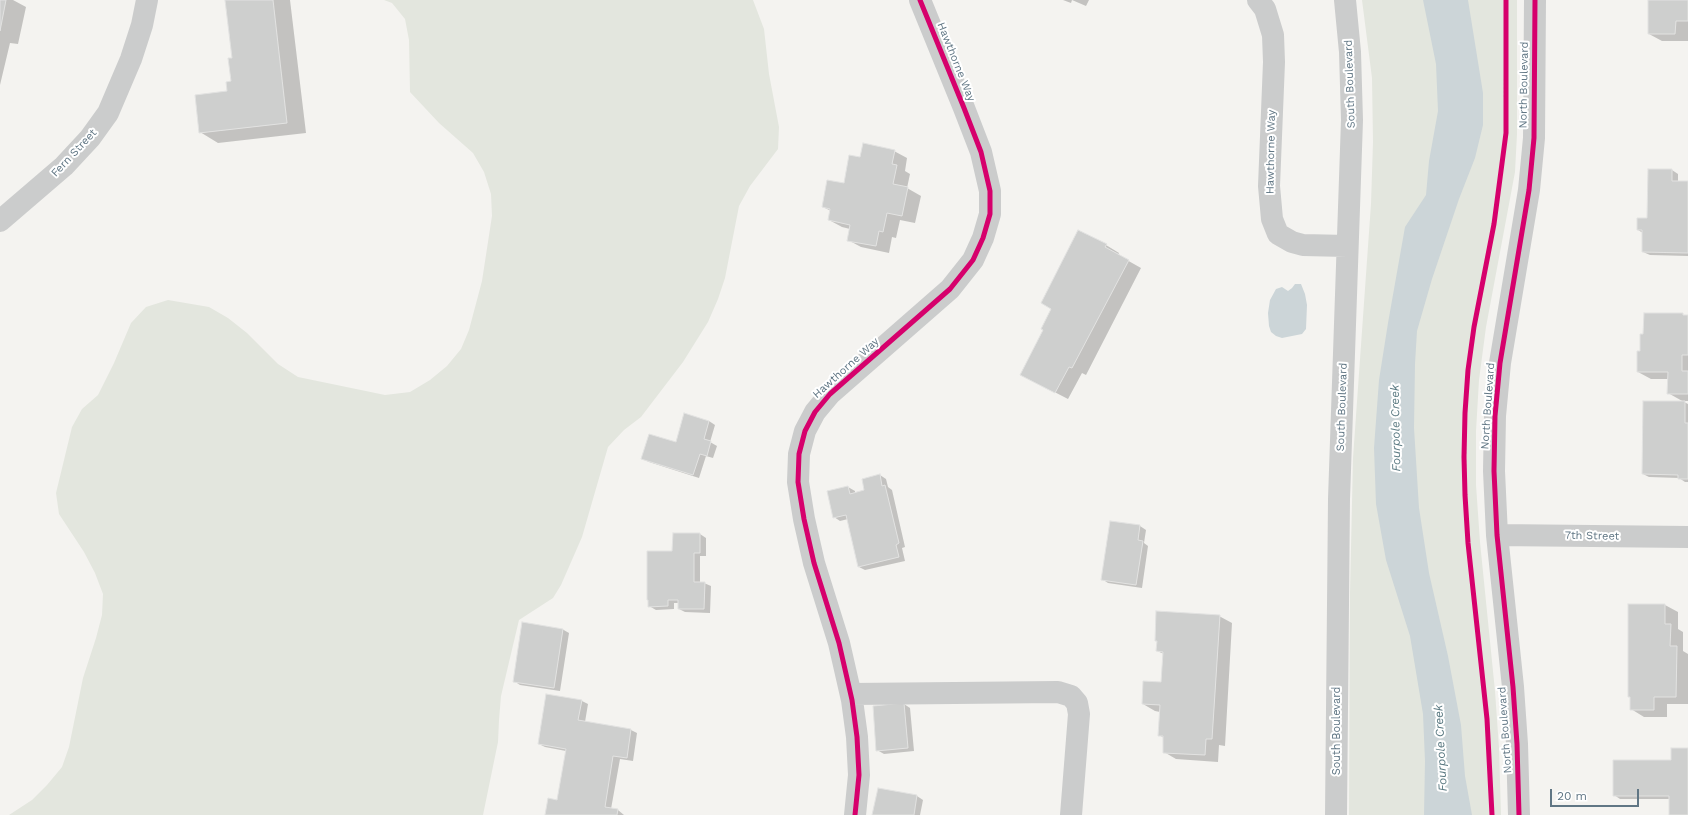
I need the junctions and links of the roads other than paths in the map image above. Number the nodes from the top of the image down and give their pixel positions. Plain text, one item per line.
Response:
1 (147, 0) edge
2 (920, 0) edge
3 (1258, 0) edge
4 (1345, 0) edge
5 (1534, 0) edge
6 (0, 221) edge
7 (1347, 246) junction
8 (1497, 535) junction
9 (1688, 537) edge
10 (851, 694) junction
11 (855, 815) edge
12 (1071, 815) edge
13 (1336, 815) edge
14 (1519, 815) edge

1 - 6 street, Fern Street
2 - 10 street, Hawthorne Way
3 - 7 street, Hawthorne Way
4 - 7 street, South Boulevard
5 - 8 street, North Boulevard
7 - 13 street, South Boulevard
8 - 9 street, 7th Street
8 - 14 street, North Boulevard
10 - 11 street, Hawthorne Way
10 - 12 street

